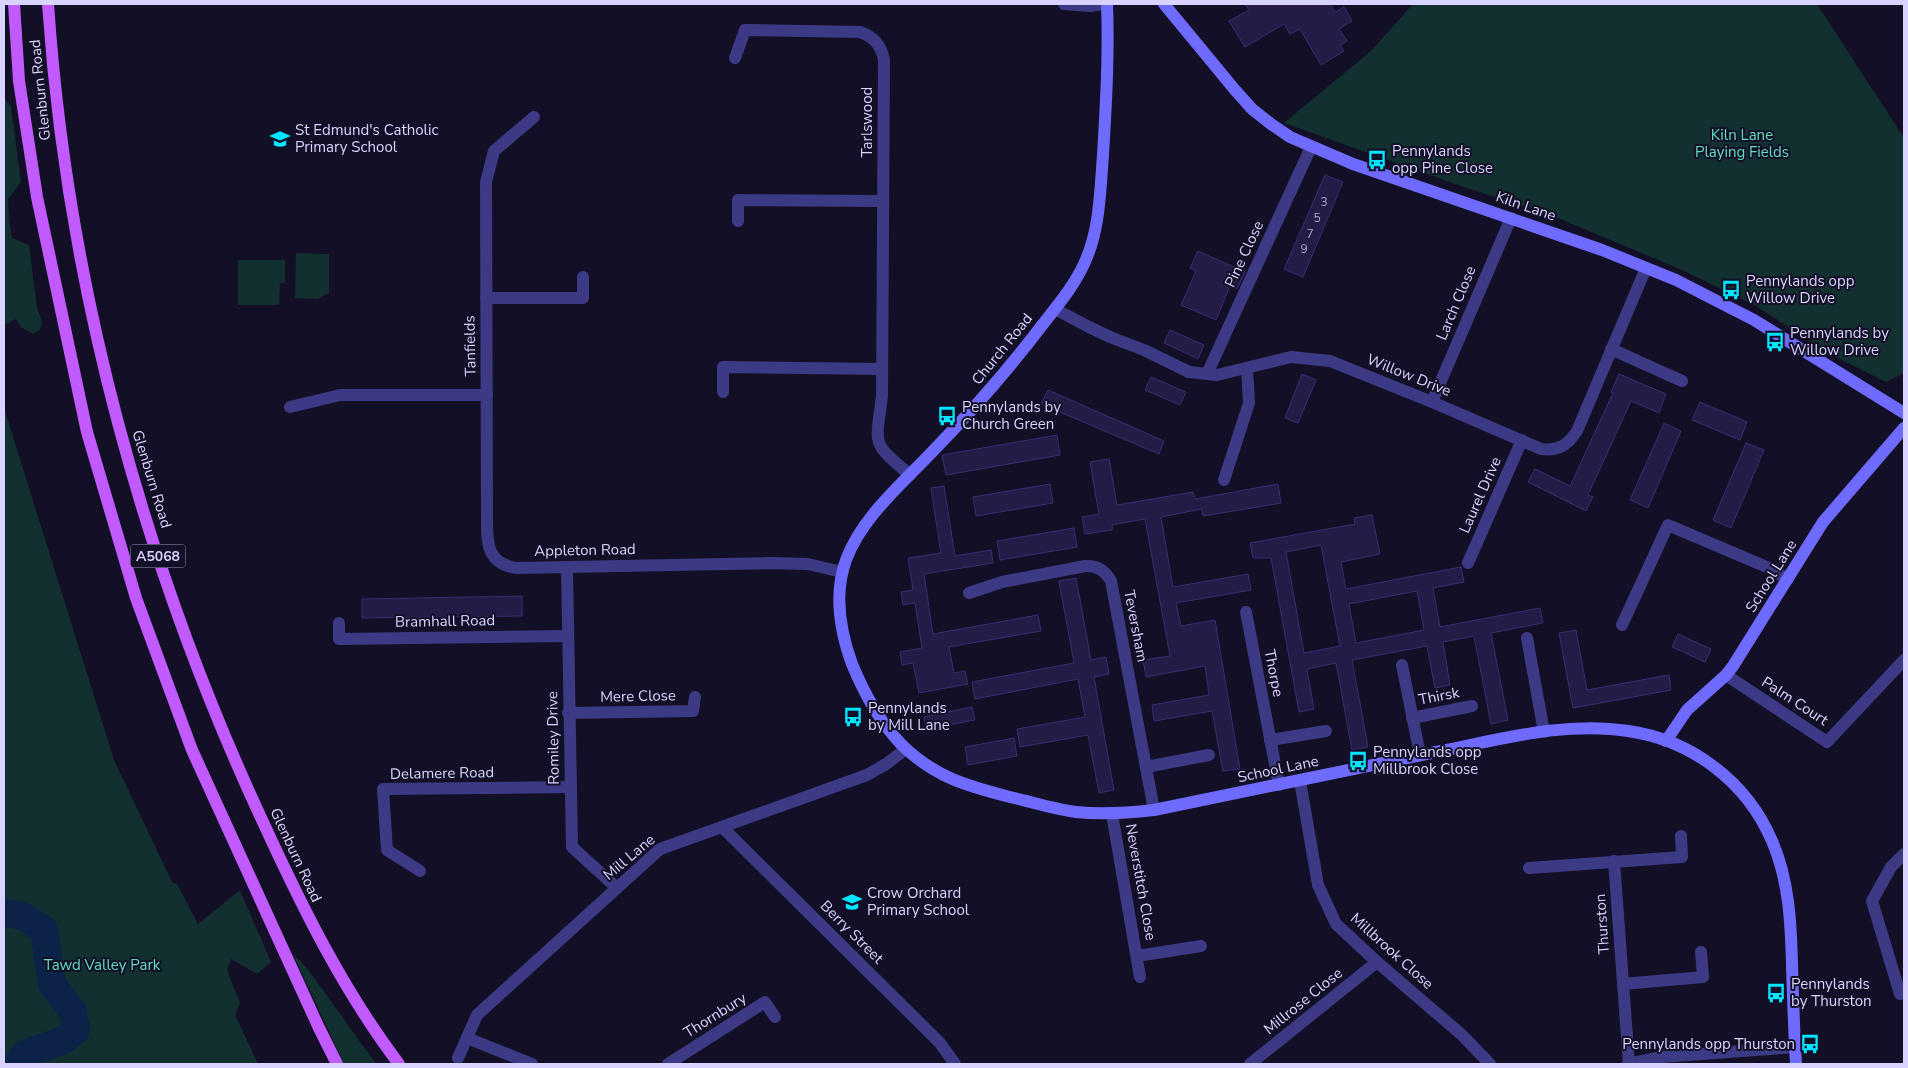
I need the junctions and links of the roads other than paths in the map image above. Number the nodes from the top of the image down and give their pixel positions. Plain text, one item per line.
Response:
1 (14, 4) edge
2 (48, 4) edge
3 (1064, 4) edge
4 (1106, 4) edge
5 (1164, 4) edge
6 (736, 58) dead end
7 (534, 117) dead end
8 (1312, 148) junction
9 (883, 201) junction
10 (1510, 218) junction
11 (738, 221) dead end
12 (1646, 268) junction
13 (583, 277) dead end
14 (486, 298) junction
15 (1055, 309) junction
16 (1611, 349) junction
17 (1247, 368) junction
18 (882, 369) junction
19 (1207, 374) junction
20 (1682, 381) dead end
21 (723, 392) dead end
22 (487, 396) junction
23 (1432, 402) junction
24 (290, 406) dead end
25 (1904, 413) edge
26 (1904, 428) edge
27 (1522, 440) junction
28 (910, 475) junction
29 (1224, 480) dead end
30 (1468, 563) dead end
31 (567, 567) junction
32 (842, 572) junction
33 (1788, 579) junction
34 (969, 593) dead end
35 (1246, 612) dead end
36 (339, 623) dead end
37 (1622, 625) dead end
38 (567, 636) junction
39 (1527, 638) dead end
40 (1904, 660) edge
41 (1402, 665) dead end
42 (1726, 675) junction
43 (695, 697) dead end
44 (1472, 706) dead end
45 (568, 713) junction
46 (1412, 718) junction
47 (1326, 731) dead end
48 (1544, 732) junction
49 (1270, 740) junction
50 (1666, 741) junction
51 (906, 749) junction
52 (1209, 754) dead end
53 (1420, 755) junction
54 (1146, 767) junction
55 (1300, 781) junction
56 (1279, 785) junction
57 (570, 787) junction
58 (1154, 810) junction
59 (1112, 814) junction
60 (722, 827) junction
61 (1681, 836) dead end
62 (1904, 854) edge
63 (1614, 861) junction
64 (1529, 868) dead end
65 (420, 870) dead end
66 (617, 888) junction
67 (1201, 946) dead end
68 (1701, 952) dead end
69 (1137, 956) junction
70 (1376, 962) junction
71 (1140, 977) dead end
72 (1623, 984) junction
73 (1904, 993) edge
74 (775, 1017) dead end
75 (467, 1038) junction
76 (1795, 1047) junction
77 (458, 1058) dead end
78 (337, 1064) edge
79 (399, 1064) edge
80 (532, 1064) edge
81 (668, 1064) edge
82 (955, 1064) edge
83 (1250, 1064) edge
84 (1490, 1064) edge
85 (1629, 1064) edge
86 (1796, 1064) edge

1 - 78 main road, Glenburn Road / A5068
2 - 79 main road, Glenburn Road / A5068
3 - 4 street
4 - 15 street, Church Road
5 - 8 street, Kiln Lane
6 - 9 street, Tarlswood
7 - 14 street, Tanfields
8 - 10 street, Kiln Lane
8 - 19 street, Pine Close
9 - 11 street
9 - 18 street, Tarlswood
10 - 12 street, Kiln Lane
10 - 23 street, Larch Close
12 - 16 street, Willow Drive
12 - 25 street, Kiln Lane
13 - 14 street
14 - 22 street, Tanfields
15 - 19 street, Willow Drive
15 - 28 street, Church Road
16 - 20 street
16 - 27 street, Willow Drive
17 - 19 street, Willow Drive
17 - 23 street, Willow Drive
17 - 29 street
18 - 21 street
18 - 28 street, Tarlswood
22 - 24 street, Tanfields
22 - 31 street, Appleton Road
23 - 27 street, Willow Drive
26 - 33 street, School Lane
27 - 30 street, Laurel Drive
28 - 32 street, Church Road
31 - 32 street, Appleton Road
31 - 38 street, Romiley Drive
32 - 51 street, Church Road
33 - 37 street
33 - 42 street, School Lane
34 - 54 street, Teversham
35 - 49 street, Thorpe
36 - 38 street, Bramhall Road
38 - 45 street, Romiley Drive
39 - 48 street
40 - 42 street, Palm Court
41 - 46 street, Thirsk
42 - 50 street, School Lane
43 - 45 street, Mere Close
44 - 46 street, Thirsk
45 - 57 street, Romiley Drive
46 - 53 street, Thirsk
47 - 49 street
48 - 50 street, School Lane
48 - 53 street, School Lane
49 - 56 street, Thorpe
50 - 76 street, School Lane
51 - 59 street, School Lane
51 - 60 street, Mill Lane
52 - 54 street
53 - 55 street, School Lane
54 - 58 street, Teversham
55 - 56 street, School Lane
55 - 70 street, Millbrook Close
56 - 58 street, School Lane
57 - 65 street, Delamere Road
57 - 66 street, Romiley Drive
58 - 59 street, School Lane
59 - 69 street, Neverstitch Close
60 - 66 street, Mill Lane
60 - 82 street, Berry Street
61 - 63 street
62 - 73 street
63 - 64 street
63 - 72 street, Thurston
66 - 75 street, Mill Lane
67 - 69 street, Neverstitch Close
68 - 72 street
69 - 71 street, Neverstitch Close
70 - 83 street, Millrose Close
70 - 84 street, Millbrook Close
72 - 85 street, Thurston
74 - 81 street, Thornbury
75 - 77 street, Mill Lane
75 - 80 street
76 - 85 street, Thurston
76 - 86 street, School Lane

